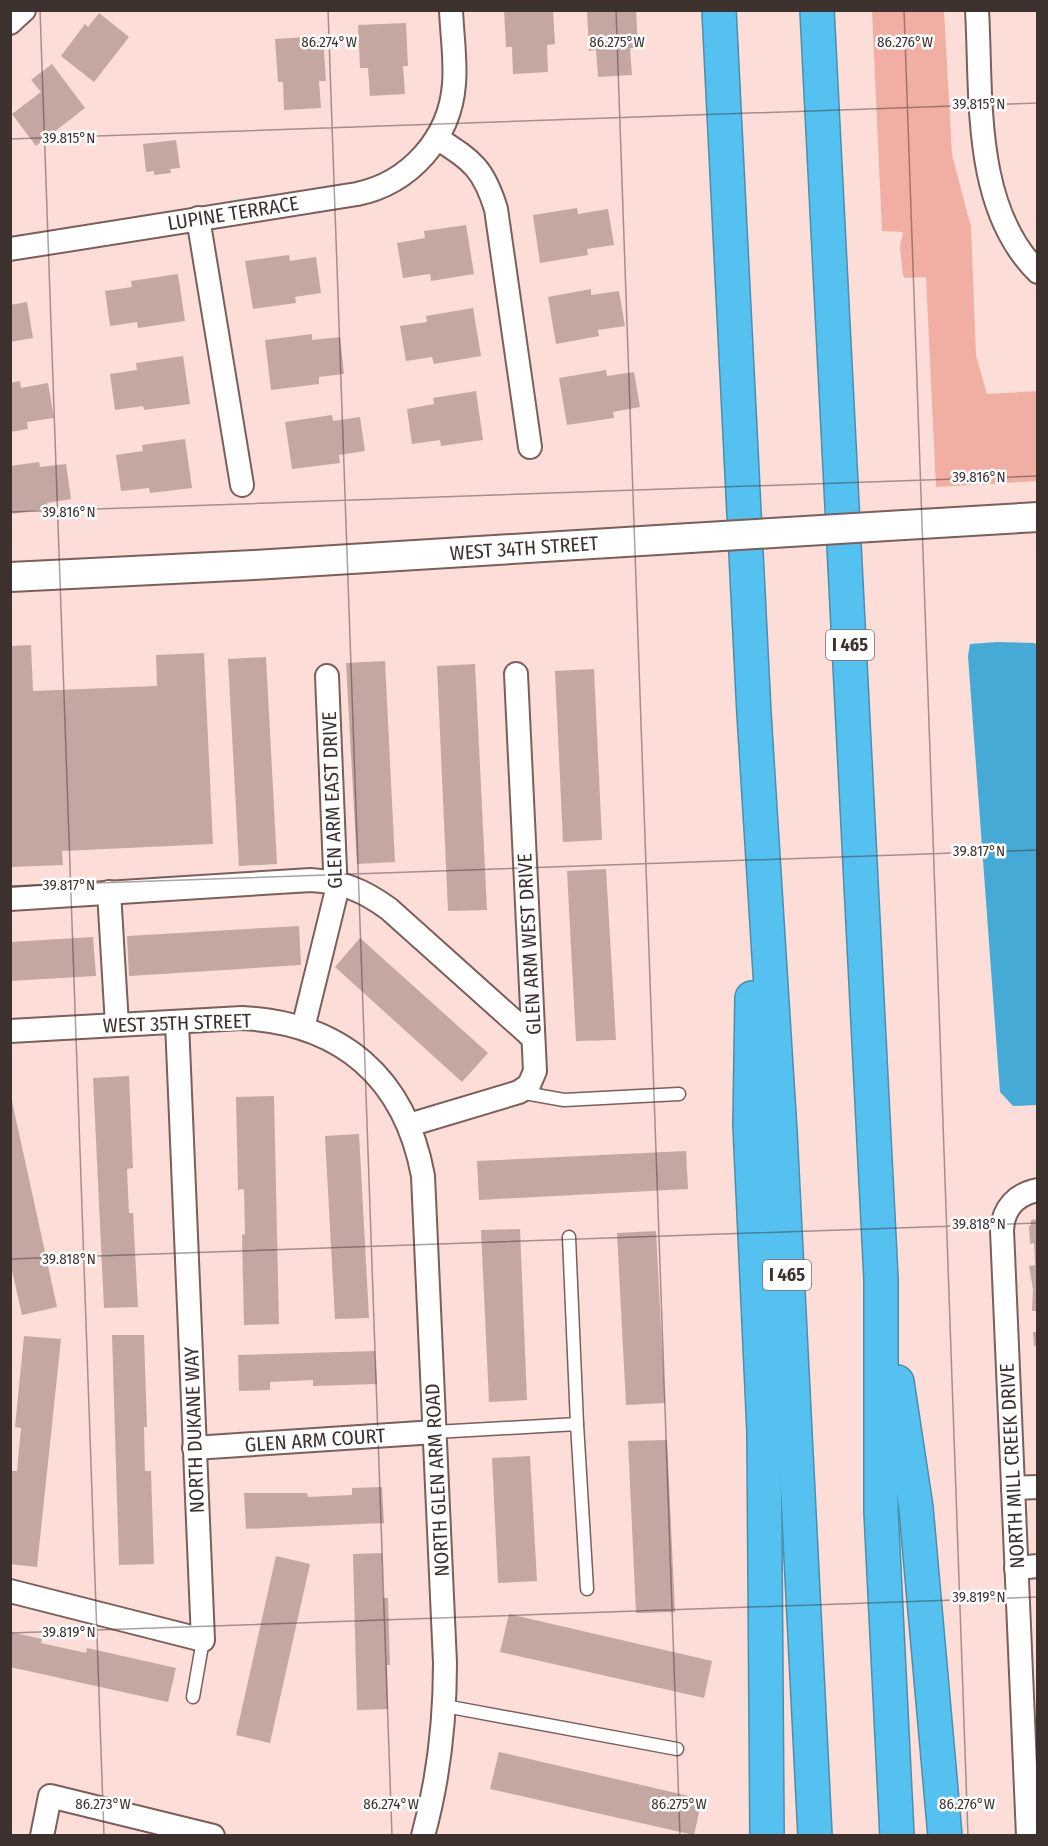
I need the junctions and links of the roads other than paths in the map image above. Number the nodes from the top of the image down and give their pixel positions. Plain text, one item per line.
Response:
1 (24, 10) edge
2 (451, 10) edge
3 (719, 10) edge
4 (817, 10) edge
5 (977, 10) edge
6 (10, 23) edge
7 (437, 138) junction
8 (198, 218) junction
9 (10, 249) edge
10 (1034, 259) edge
11 (530, 447) dead end
12 (242, 485) dead end
13 (1038, 517) edge
14 (10, 577) edge
15 (516, 674) dead end
16 (327, 676) dead end
17 (754, 714) junction
18 (336, 882) junction
19 (109, 892) junction
20 (10, 898) edge
21 (177, 1022) junction
22 (117, 1025) junction
23 (303, 1028) junction
24 (10, 1031) edge
25 (533, 1038) junction
26 (519, 1092) junction
27 (679, 1094) dead end
28 (409, 1125) junction
29 (1038, 1190) edge
30 (569, 1237) dead end
31 (881, 1280) junction
32 (577, 1424) junction
33 (435, 1432) junction
34 (194, 1448) junction
35 (1038, 1487) edge
36 (1013, 1488) junction
37 (1027, 1567) edge
38 (587, 1589) dead end
39 (10, 1591) edge
40 (202, 1640) junction
41 (193, 1698) dead end
42 (445, 1706) junction
43 (677, 1749) dead end
44 (42, 1836) edge
45 (213, 1836) edge
46 (423, 1836) edge
47 (767, 1836) edge
48 (815, 1836) edge
49 (897, 1836) edge
50 (945, 1836) edge
51 (1028, 1836) edge

1 - 6 street
2 - 7 street, LUPINE TERRACE
3 - 17 highway, I 465
4 - 31 highway, I 465
5 - 10 street
7 - 8 street, LUPINE TERRACE
7 - 11 street
8 - 9 street, LUPINE TERRACE
8 - 12 street
13 - 14 street, WEST 34TH STREET, bridge
15 - 25 street, GLEN ARM WEST DRIVE
16 - 18 street, GLEN ARM EAST DRIVE
17 - 47 highway
17 - 48 highway, I 465
18 - 19 street
18 - 23 street, GLEN ARM EAST DRIVE
18 - 25 street
19 - 20 street
19 - 22 street
21 - 22 street, WEST 35TH STREET
21 - 23 street, WEST 35TH STREET
21 - 34 street, NORTH DUKANE WAY
22 - 24 street, WEST 35TH STREET
23 - 28 street, WEST 35TH STREET
25 - 26 street, GLEN ARM WEST DRIVE
26 - 27 lane
26 - 28 street
28 - 33 street, NORTH GLEN ARM ROAD
29 - 36 street, NORTH MILL CREEK DRIVE
30 - 32 lane
31 - 49 highway, I 465
31 - 50 highway
32 - 33 lane
32 - 38 lane
33 - 34 street, GLEN ARM COURT
33 - 42 street, NORTH GLEN ARM ROAD
34 - 40 street, NORTH DUKANE WAY
35 - 36 street
36 - 37 street, NORTH MILL CREEK DRIVE
37 - 51 street, NORTH MILL CREEK DRIVE
39 - 40 street
40 - 41 lane
42 - 43 lane
42 - 46 street, NORTH GLEN ARM ROAD
44 - 45 street

